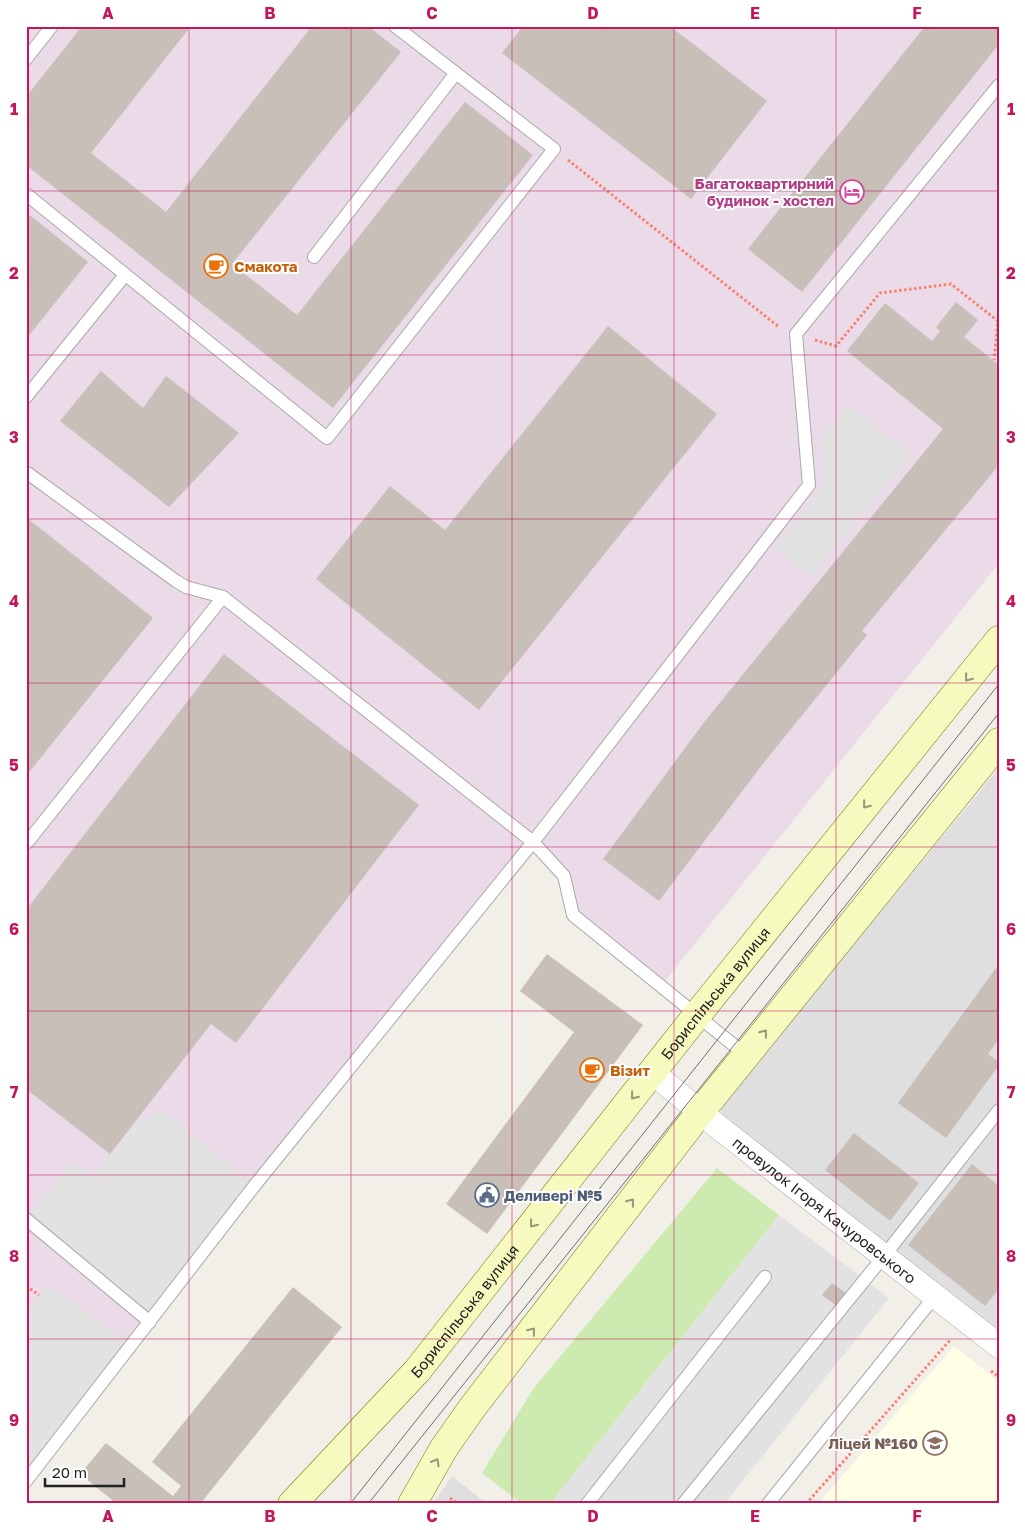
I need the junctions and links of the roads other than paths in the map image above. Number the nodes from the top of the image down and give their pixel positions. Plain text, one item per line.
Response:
1 (52, 26) edge
2 (395, 26) edge
3 (26, 59) edge
4 (456, 73) junction
5 (999, 86) edge
6 (26, 194) edge
7 (314, 257) dead end
8 (125, 275) junction
9 (26, 397) edge
10 (26, 472) edge
11 (223, 597) junction
12 (999, 640) edge
13 (999, 742) edge
14 (533, 842) junction
15 (26, 844) edge
16 (697, 1015) junction
17 (746, 1055) junction
18 (652, 1072) junction
19 (999, 1110) edge
20 (701, 1111) junction
21 (26, 1219) edge
22 (884, 1256) junction
23 (765, 1277) dead end
24 (935, 1296) junction
25 (150, 1322) junction
26 (999, 1346) edge
27 (26, 1481) edge
28 (292, 1504) edge
29 (412, 1504) edge
30 (587, 1504) edge
31 (683, 1504) edge
32 (768, 1504) edge

1 - 3 lane
2 - 4 lane
4 - 7 lane
4 - 8 lane
5 - 14 lane
6 - 8 lane
8 - 9 lane
10 - 11 lane
11 - 14 lane
11 - 15 lane
12 -> 16 main road, Бориспільська вулиця
17 -> 13 main road
14 - 16 lane
14 - 25 lane
16 - 17 lane
16 - 18 main road, Бориспільська вулиця
17 - 20 main road
18 - 20 street, провулок Ігоря Качуровського
18 -> 28 main road, Бориспільська вулиця
19 - 22 lane
20 - 22 street, провулок Ігоря Качуровського
29 -> 20 main road
21 - 25 lane
22 - 24 street, провулок Ігоря Качуровського
22 - 31 lane
23 - 30 lane
24 - 26 street, провулок Ігоря Качуровського
24 - 32 lane
25 - 27 lane

